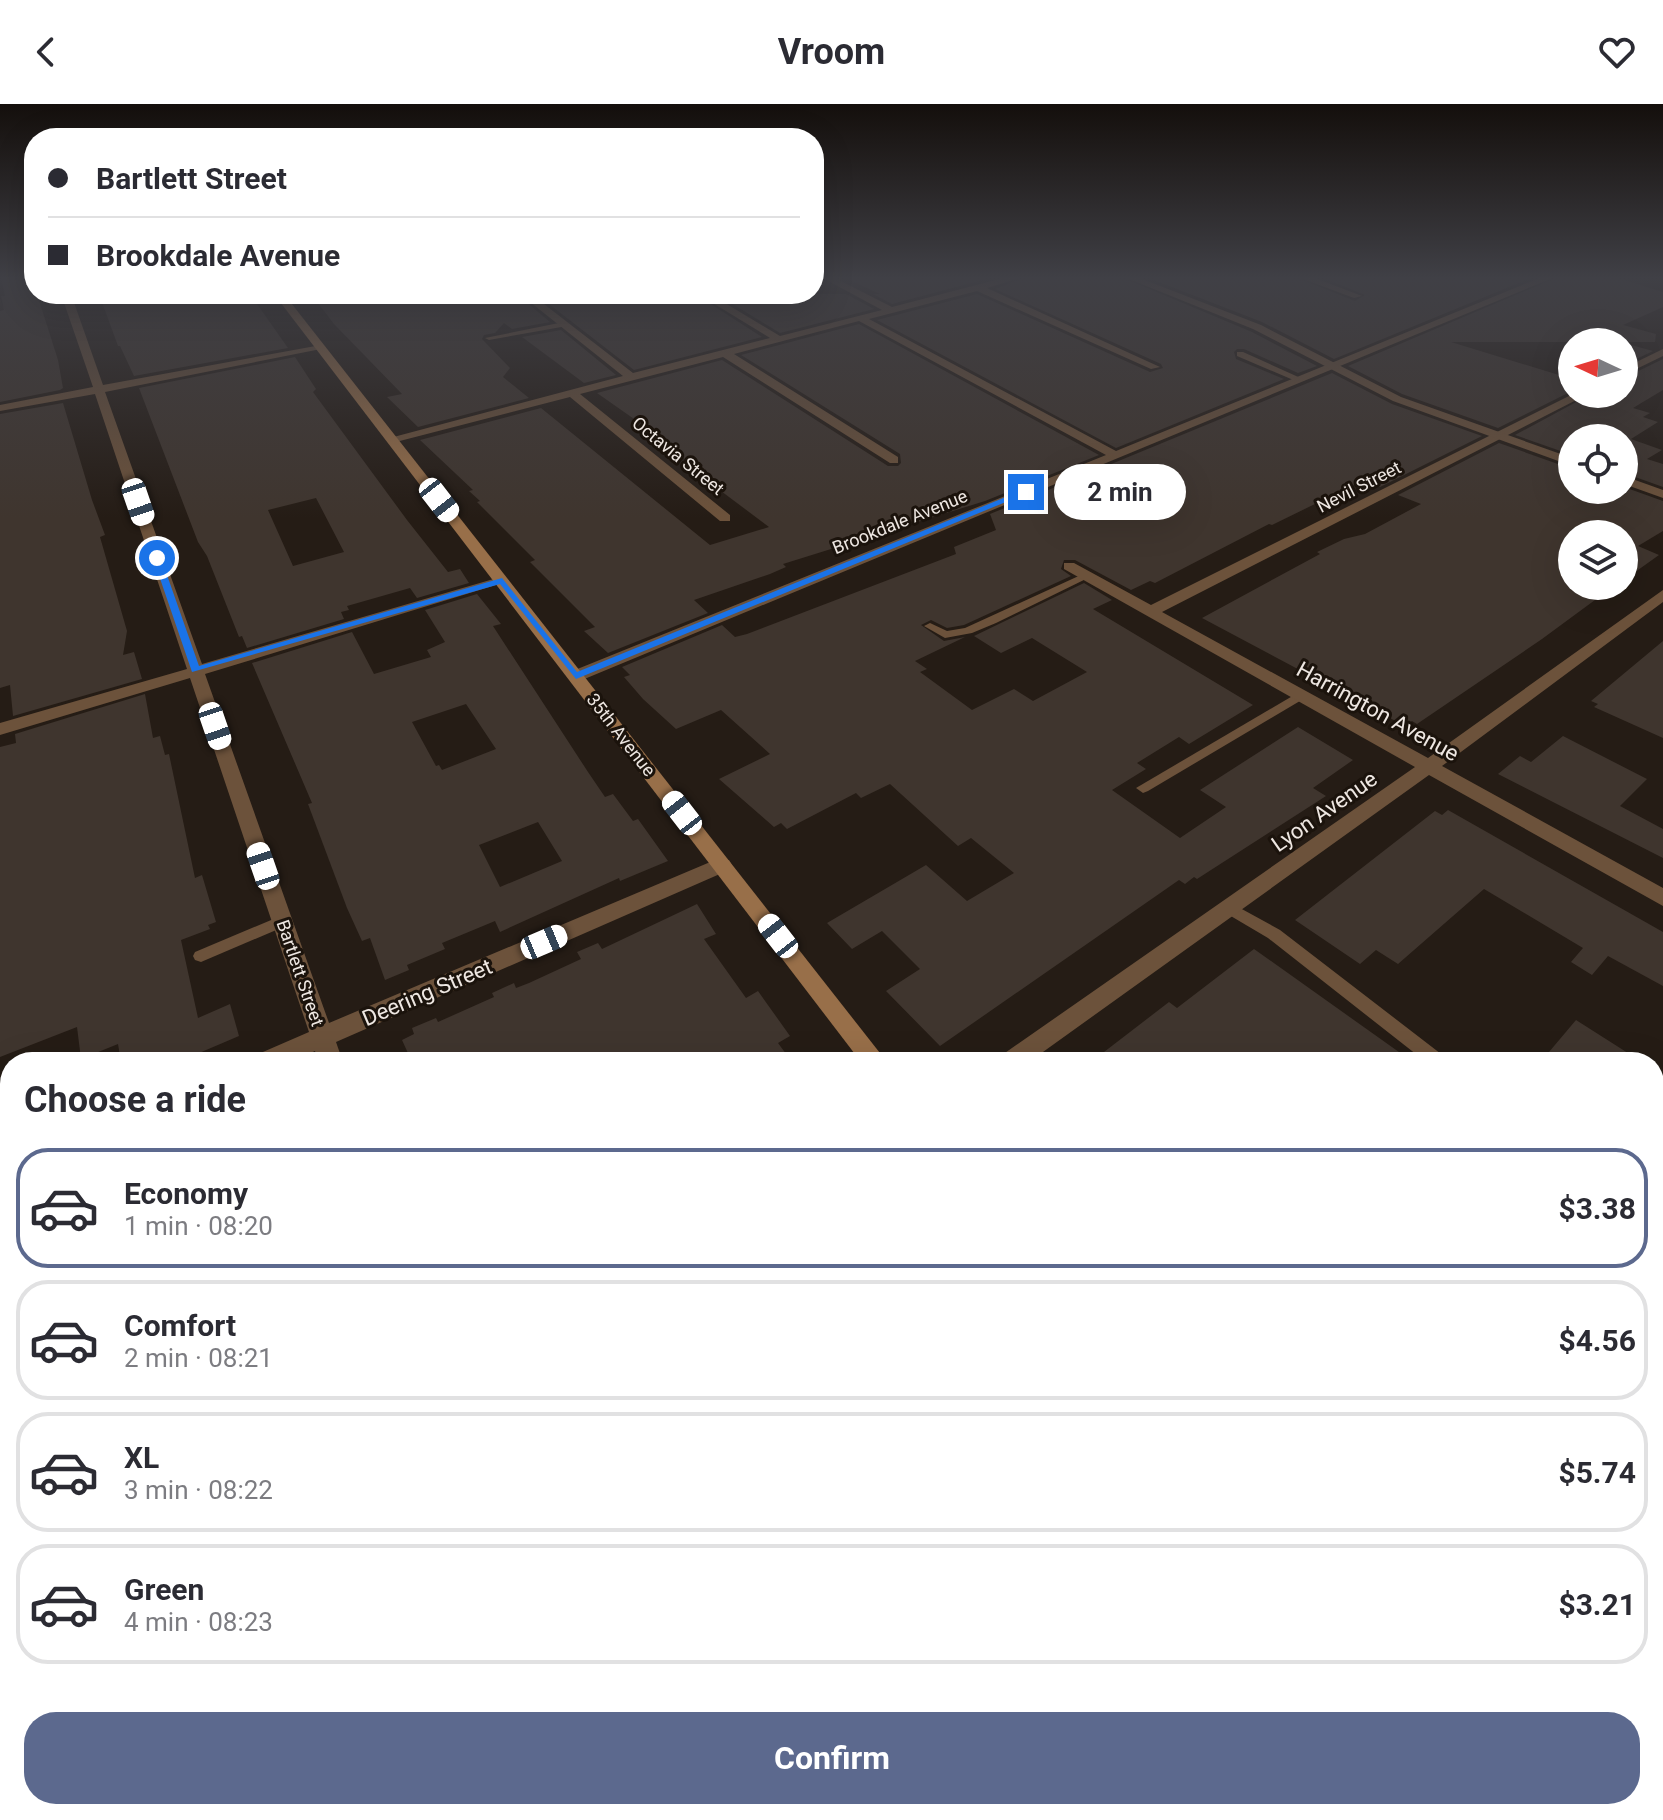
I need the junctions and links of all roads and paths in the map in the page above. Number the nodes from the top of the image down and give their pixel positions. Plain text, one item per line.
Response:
1 (88, 357) edge
2 (272, 357) edge
3 (328, 357) edge
4 (606, 357) edge
5 (709, 357) edge
6 (731, 357) edge
7 (933, 357) edge
8 (1134, 357) edge
9 (1247, 357) edge
10 (1316, 357) edge
11 (1355, 357) edge
12 (1333, 366) junction
13 (1155, 367) dead end
14 (631, 377) junction
15 (1301, 380) junction
16 (99, 389) junction
17 (571, 392) junction
18 (1558, 406) edge
19 (0, 408) edge
20 (1498, 436) junction
21 (392, 439) junction
22 (1115, 455) junction
23 (1558, 457) edge
24 (894, 460) dead end
25 (1638, 485) edge
26 (1663, 494) edge
27 (725, 518) dead end
28 (1069, 566) dead end
29 (1087, 576) junction
30 (502, 581) junction
31 (1663, 595) edge
32 (1643, 610) junction
33 (1152, 611) junction
34 (1663, 618) edge
35 (930, 626) dead end
36 (196, 670) junction
37 (576, 676) junction
38 (1301, 695) junction
39 (0, 729) edge
40 (1428, 767) junction
41 (1143, 788) dead end
42 (722, 865) junction
43 (1663, 898) edge
44 (1229, 908) junction
45 (283, 921) junction
46 (201, 956) dead end
47 (322, 1037) junction
48 (287, 1052) edge
49 (327, 1052) edge
50 (867, 1052) edge
51 (1024, 1052) edge
52 (1426, 1052) edge

1 - 16 street, Bartlett Street
2 - 16 street
3 - 21 main road, 35th Avenue
4 - 14 street
5 - 14 street
6 - 24 street
7 - 22 street
8 - 13 street
9 - 15 lane
10 - 12 street
11 - 12 street, Brookdale Avenue
12 - 15 street, Brookdale Avenue
12 - 20 street
14 - 17 street
15 - 22 street, Brookdale Avenue
16 - 19 street
16 - 36 street, Bartlett Street
17 - 21 street
17 - 27 street, Octavia Street
18 - 20 street, Nevil Street
20 - 23 street
20 - 33 street, Nevil Street
21 - 30 main road, 35th Avenue
22 - 37 street, Brookdale Avenue
25 - 26 street
28 - 29 street, Harrington Avenue
29 - 33 street, Harrington Avenue
29 - 35 lane
30 - 36 street
30 - 37 main road, 35th Avenue
31 - 32 street, Lyon Avenue
32 - 34 street
32 - 40 street, Lyon Avenue
33 - 38 street, Harrington Avenue
36 - 39 street
36 - 45 street, Bartlett Street
37 - 42 main road, 35th Avenue
38 - 40 street, Harrington Avenue
38 - 41 lane
40 - 43 street, Harrington Avenue
40 - 44 street, Lyon Avenue
42 - 47 street, Deering Street
42 - 50 main road, 35th Avenue
44 - 51 street, Lyon Avenue
44 - 52 lane
45 - 46 lane
45 - 47 street, Bartlett Street
47 - 48 street, Deering Street
47 - 49 street, Bartlett Street

